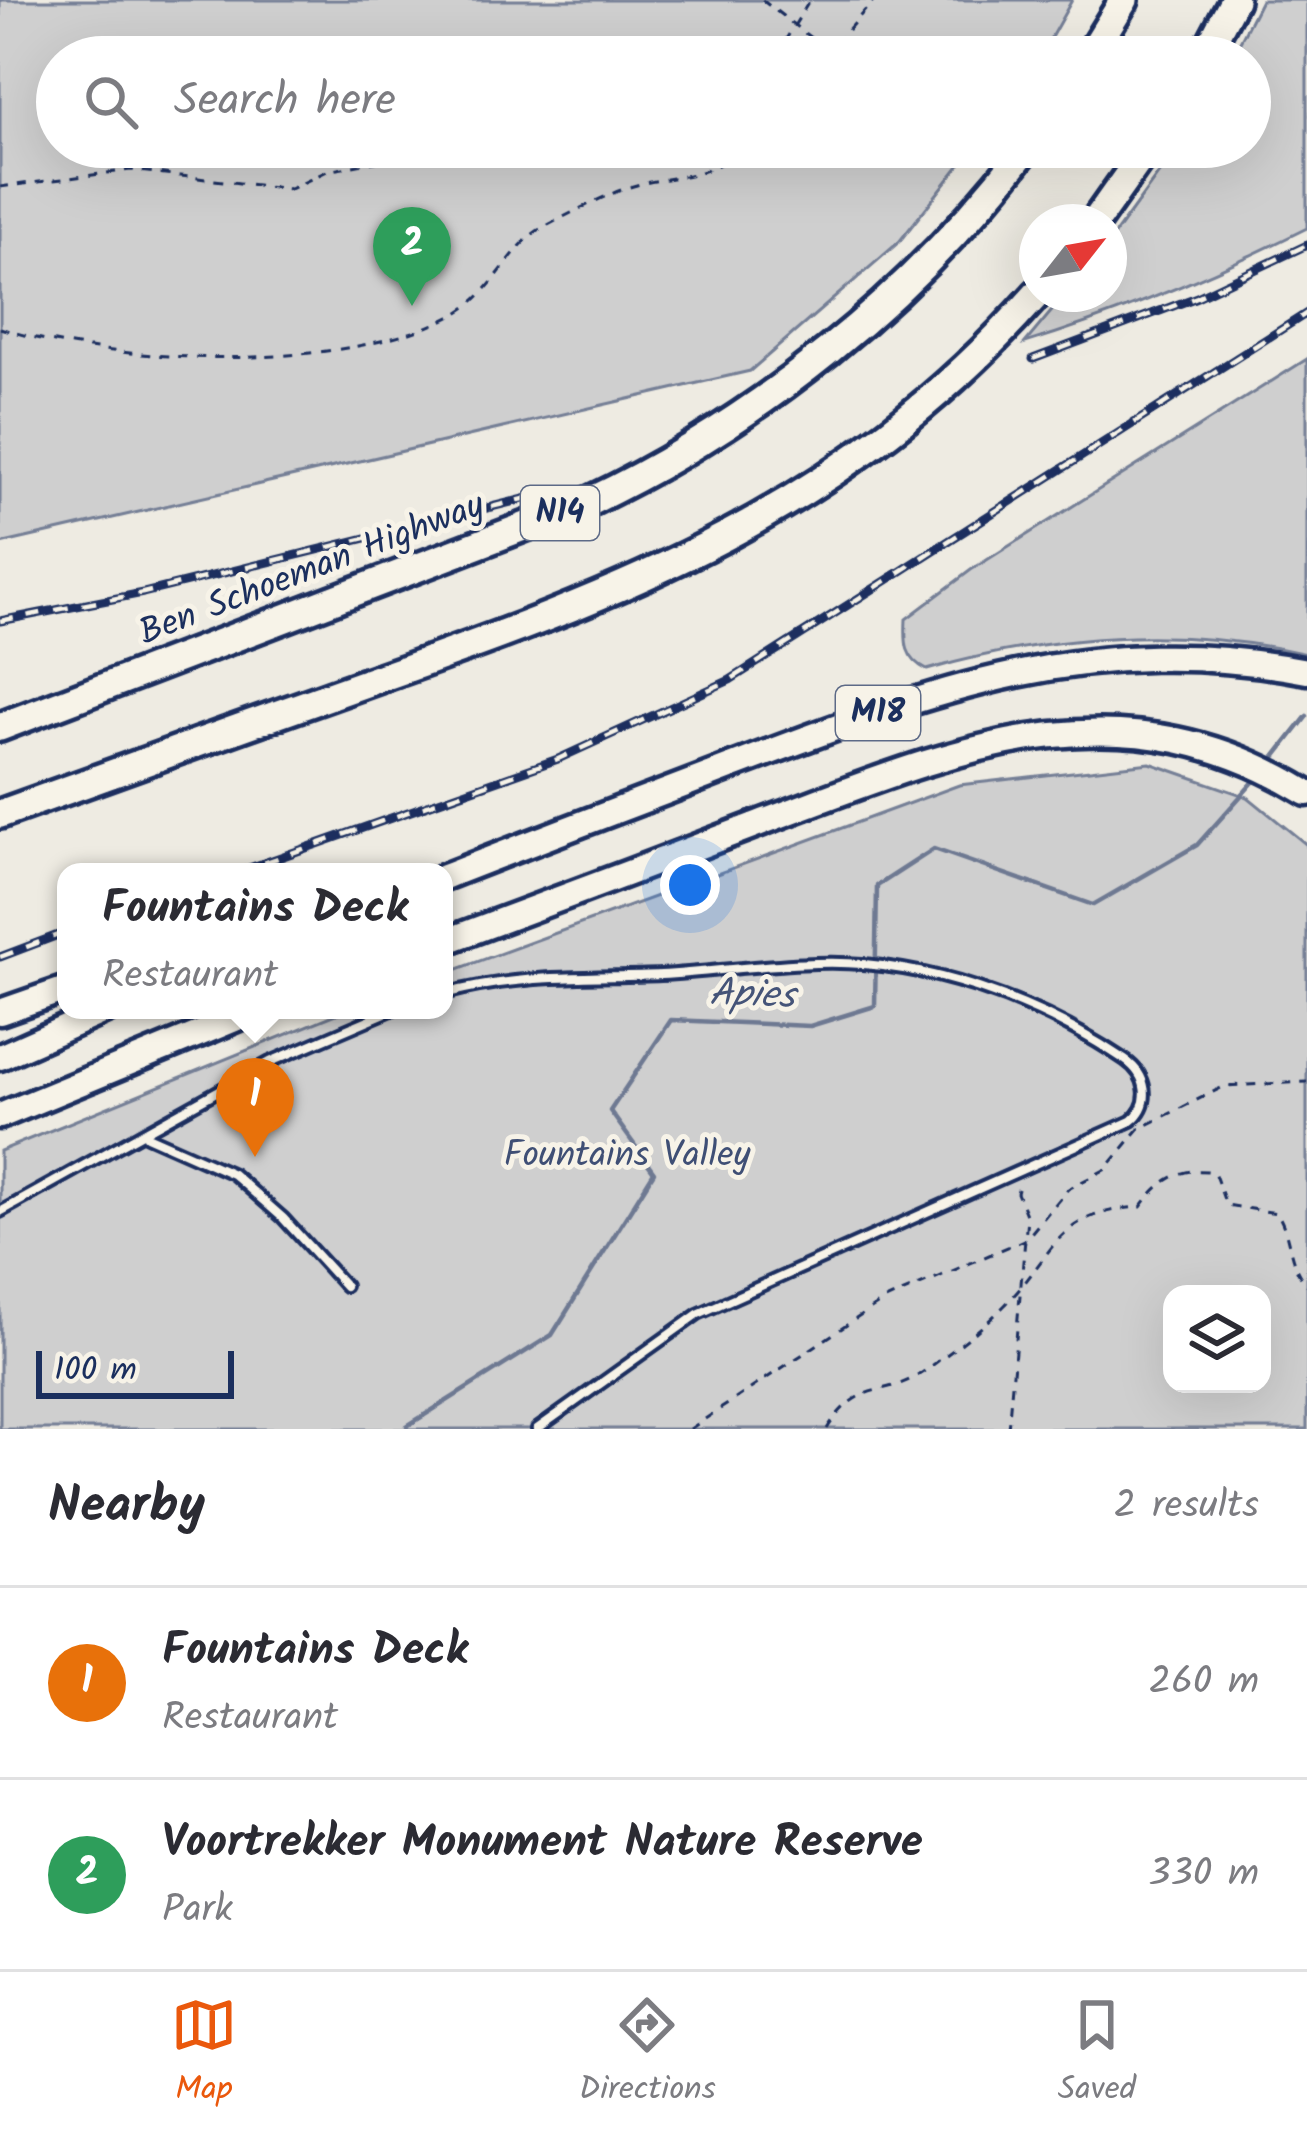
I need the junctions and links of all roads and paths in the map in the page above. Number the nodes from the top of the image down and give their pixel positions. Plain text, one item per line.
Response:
1 (762, 0) edge
2 (810, 0) edge
3 (874, 0) edge
4 (1124, 0) edge
5 (1234, 0) edge
6 (794, 24) junction
7 (787, 36) edge
8 (809, 36) edge
9 (843, 36) edge
10 (1102, 36) edge
11 (1215, 36) edge
12 (343, 168) edge
13 (712, 168) edge
14 (1007, 168) edge
15 (1133, 168) edge
16 (0, 187) edge
17 (1108, 204) edge
18 (1020, 312) edge
19 (0, 328) edge
20 (1306, 671) edge
21 (0, 727) edge
22 (1307, 793) edge
23 (0, 814) edge
24 (453, 873) edge
25 (453, 939) edge
26 (57, 992) edge
27 (453, 992) edge
28 (0, 1012) edge
29 (86, 1019) edge
30 (235, 1019) edge
31 (370, 1019) edge
32 (0, 1057) edge
33 (1307, 1082) edge
34 (0, 1116) edge
35 (146, 1135) junction
36 (1023, 1169) junction
37 (0, 1212) edge
38 (1026, 1239) junction
39 (1307, 1285) edge
40 (345, 1286) dead end
41 (1023, 1286) junction
42 (537, 1429) edge
43 (690, 1429) edge
44 (827, 1429) edge
45 (1008, 1429) edge

1 - 6 path
2 - 6 path
3 - 9 path
4 - 10 highway
5 - 11 highway
6 - 7 path
6 - 8 path
12 - 16 path
13 - 19 path
14 - 21 highway, Ben Schoeman Highway / N14
15 - 17 highway
18 - 23 highway, N14
20 - 24 main road, M18
22 - 25 main road, M18
26 - 28 main road
27 - 36 lane
29 - 32 main road
30 - 34 main road
31 - 35 lane
33 - 38 path
35 - 37 lane
35 - 40 lane
36 - 38 path
36 - 42 lane
38 - 41 path
38 - 43 path
39 - 41 path
41 - 44 path
41 - 45 path

